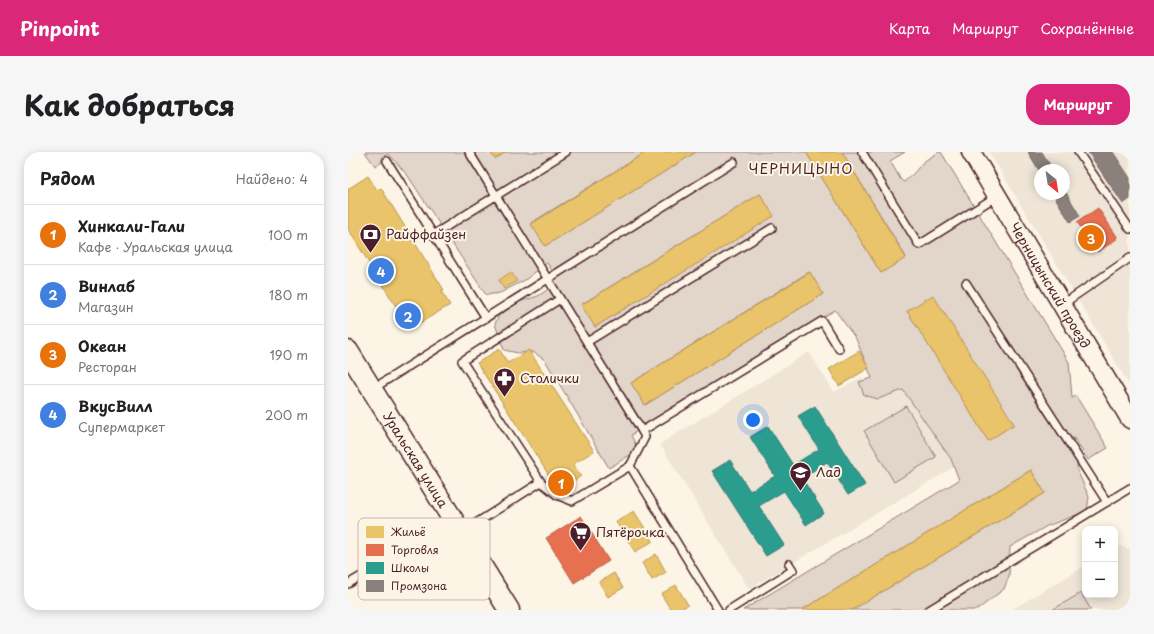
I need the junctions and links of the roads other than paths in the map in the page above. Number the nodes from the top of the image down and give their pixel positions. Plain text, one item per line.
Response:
1 (469, 152) edge
2 (566, 152) edge
3 (862, 152) edge
4 (971, 152) edge
5 (1078, 152) edge
6 (387, 161) dead end
7 (734, 162) dead end
8 (497, 196) junction
9 (997, 196) junction
10 (772, 228) dead end
11 (1130, 229) edge
12 (433, 235) junction
13 (1130, 258) edge
14 (548, 279) junction
15 (966, 283) dead end
16 (560, 299) junction
17 (1062, 304) junction
18 (486, 318) junction
19 (587, 342) junction
20 (839, 349) dead end
21 (348, 351) edge
22 (372, 389) junction
23 (1130, 419) edge
24 (642, 431) junction
25 (630, 466) junction
26 (541, 482) junction
27 (1130, 488) edge
28 (1107, 502) junction
29 (452, 518) edge
30 (472, 518) edge
31 (790, 564) dead end
32 (358, 579) edge
33 (490, 579) edge
34 (348, 584) edge
35 (509, 610) edge
36 (718, 610) edge
37 (729, 610) edge
38 (929, 610) edge

1 - 8 lane
2 - 8 lane
3 - 9 lane
4 - 9 street, Черницынский проезд
5 - 11 lane
6 - 12 lane
7 - 14 lane
8 - 12 lane
8 - 14 lane
9 - 17 street, Черницынский проезд
10 - 19 lane
12 - 18 lane
13 - 17 lane
14 - 16 lane
14 - 18 lane
15 - 28 lane
16 - 19 lane
16 - 26 lane
17 - 23 street, Черницынский проезд
18 - 22 lane
19 - 24 lane
20 - 24 lane
21 - 22 main road, Уральская улица
22 - 29 main road, Уральская улица
24 - 25 lane
25 - 26 lane
25 - 36 lane
26 - 30 lane
27 - 28 lane
28 - 38 lane
31 - 37 lane
32 - 34 lane
33 - 35 main road, Уральская улица

